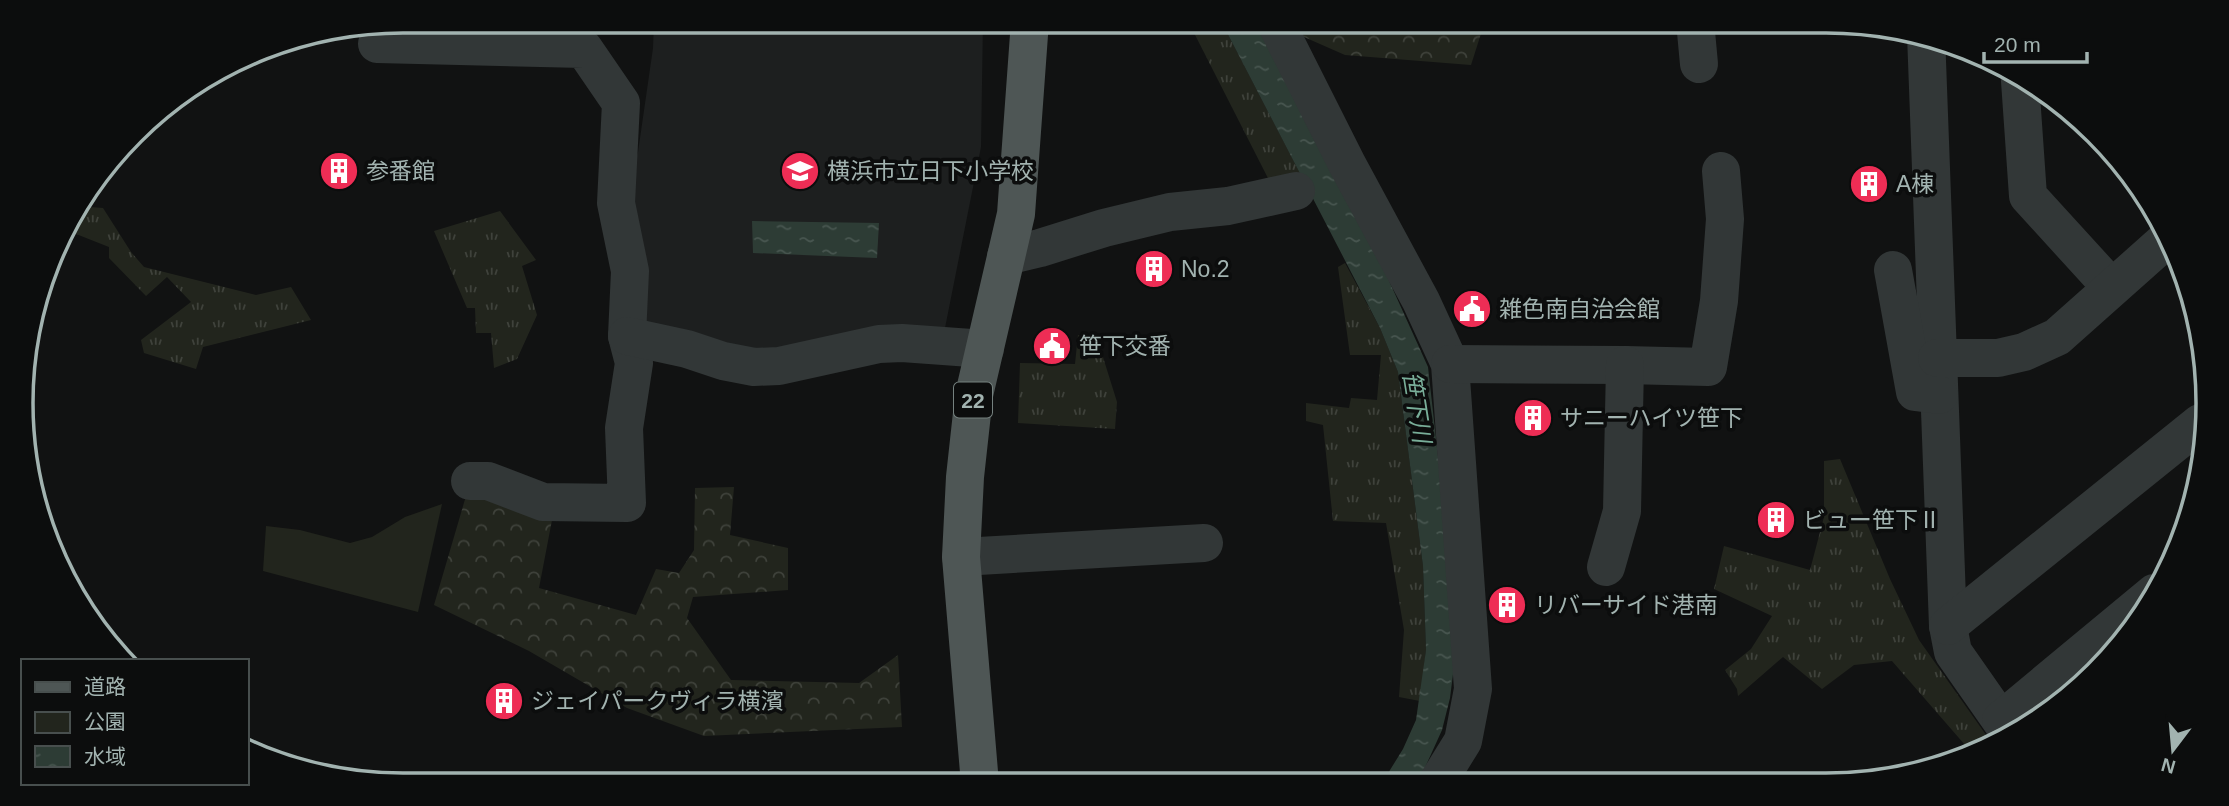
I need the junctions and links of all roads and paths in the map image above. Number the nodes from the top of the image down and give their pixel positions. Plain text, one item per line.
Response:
1 (1029, 33) edge
2 (1281, 33) edge
3 (1696, 33) edge
4 (377, 44) dead end
5 (1926, 47) edge
6 (1699, 64) dead end
7 (2021, 89) edge
8 (1721, 171) dead end
9 (1296, 191) dead end
10 (2160, 245) edge
11 (1006, 256) junction
12 (1893, 270) dead end
13 (2111, 287) junction
14 (627, 336) junction
15 (985, 349) junction
16 (1450, 364) junction
17 (1625, 365) junction
18 (1938, 376) junction
19 (2195, 428) edge
20 (470, 481) dead end
21 (1204, 542) dead end
22 (961, 556) junction
23 (1606, 567) dead end
24 (1948, 626) junction
25 (2112, 637) edge
26 (2088, 662) edge
27 (2011, 723) edge
28 (2006, 727) edge
29 (979, 773) edge
30 (1443, 773) edge

1 - 11 main road, 22
2 - 16 street
3 - 6 street
4 - 14 street
5 - 18 street
7 - 13 street
8 - 17 street
9 - 11 street
10 - 13 street
11 - 15 main road, 22
12 - 18 street
13 - 18 street
14 - 15 street
14 - 20 street
15 - 22 main road, 22
16 - 17 street
16 - 30 street
17 - 23 street
18 - 24 street
19 - 24 street
21 - 22 street
22 - 29 main road, 22
24 - 28 street
25 - 26 street
26 - 27 street

